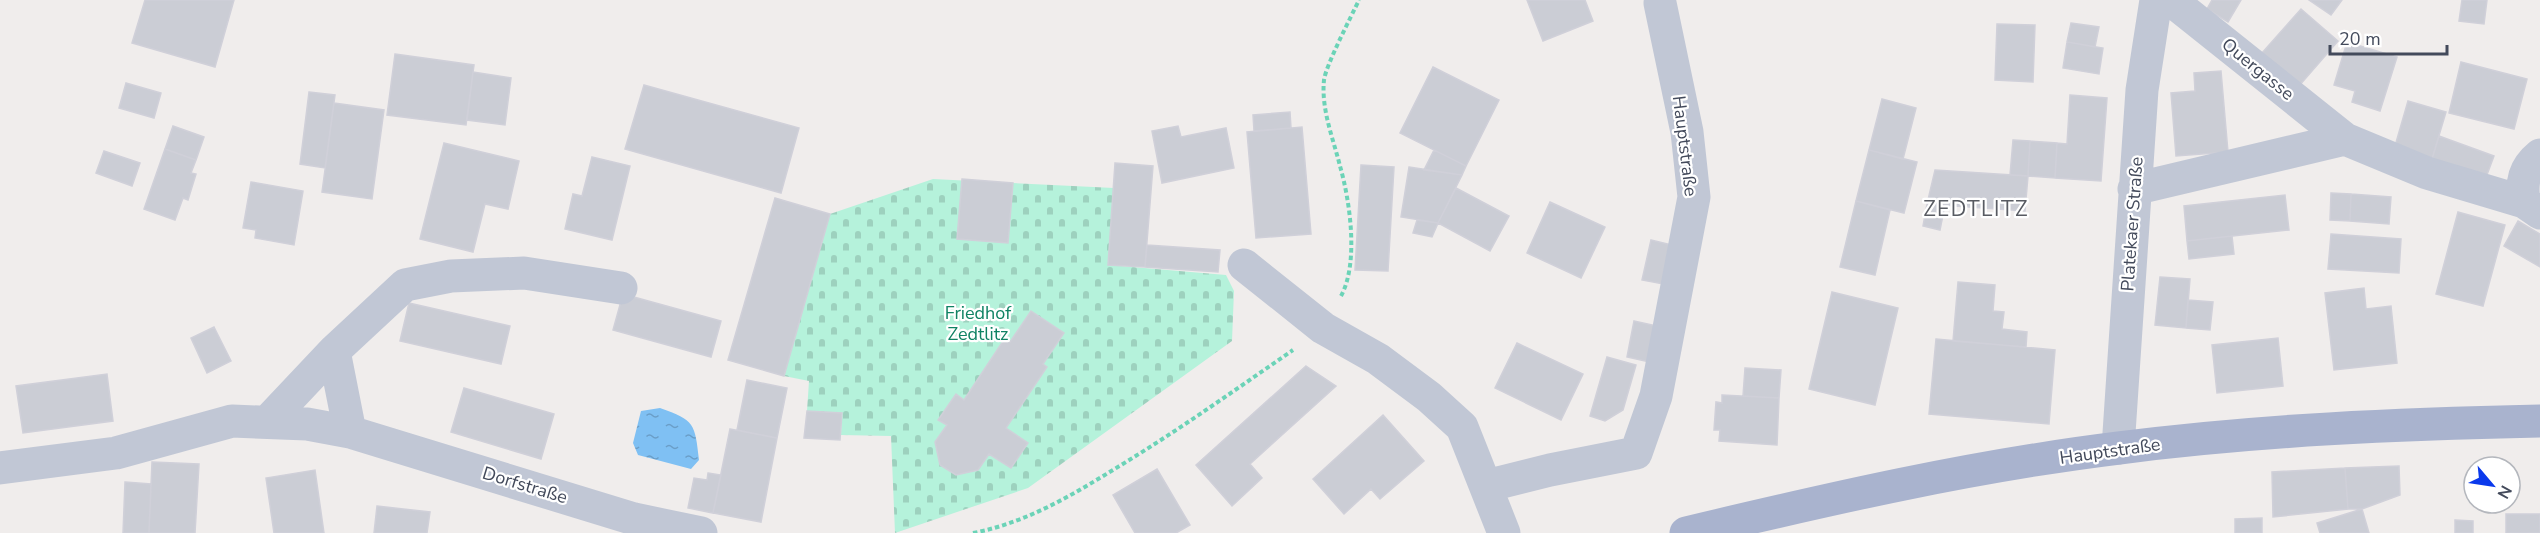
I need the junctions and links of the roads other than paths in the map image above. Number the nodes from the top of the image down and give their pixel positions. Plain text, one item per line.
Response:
1 (2156, 0) edge
2 (2170, 0) edge
3 (1660, 3) dead end
4 (2345, 140) junction
5 (2540, 155) edge
6 (2134, 189) junction
7 (2532, 207) edge
8 (1244, 265) dead end
9 (621, 288) dead end
10 (334, 351) junction
11 (2540, 421) edge
12 (267, 422) junction
13 (350, 432) junction
14 (2118, 448) junction
15 (0, 468) edge
16 (1486, 486) junction
17 (701, 533) edge
18 (1504, 533) edge
19 (1686, 533) edge

1 - 6 street, Platekaer Straße
2 - 4 street, Quergasse
3 - 16 street, Hauptstraße
4 - 6 street
4 - 7 street, Quergasse
5 - 7 street
6 - 14 street, Platekaer Straße
8 - 16 street
9 - 10 street
10 - 12 street
10 - 13 street
11 - 14 main road, Hauptstraße
12 - 13 street, Dorfstraße
12 - 15 street, Dorfstraße
13 - 17 street, Dorfstraße
14 - 19 main road, Hauptstraße
16 - 18 street

